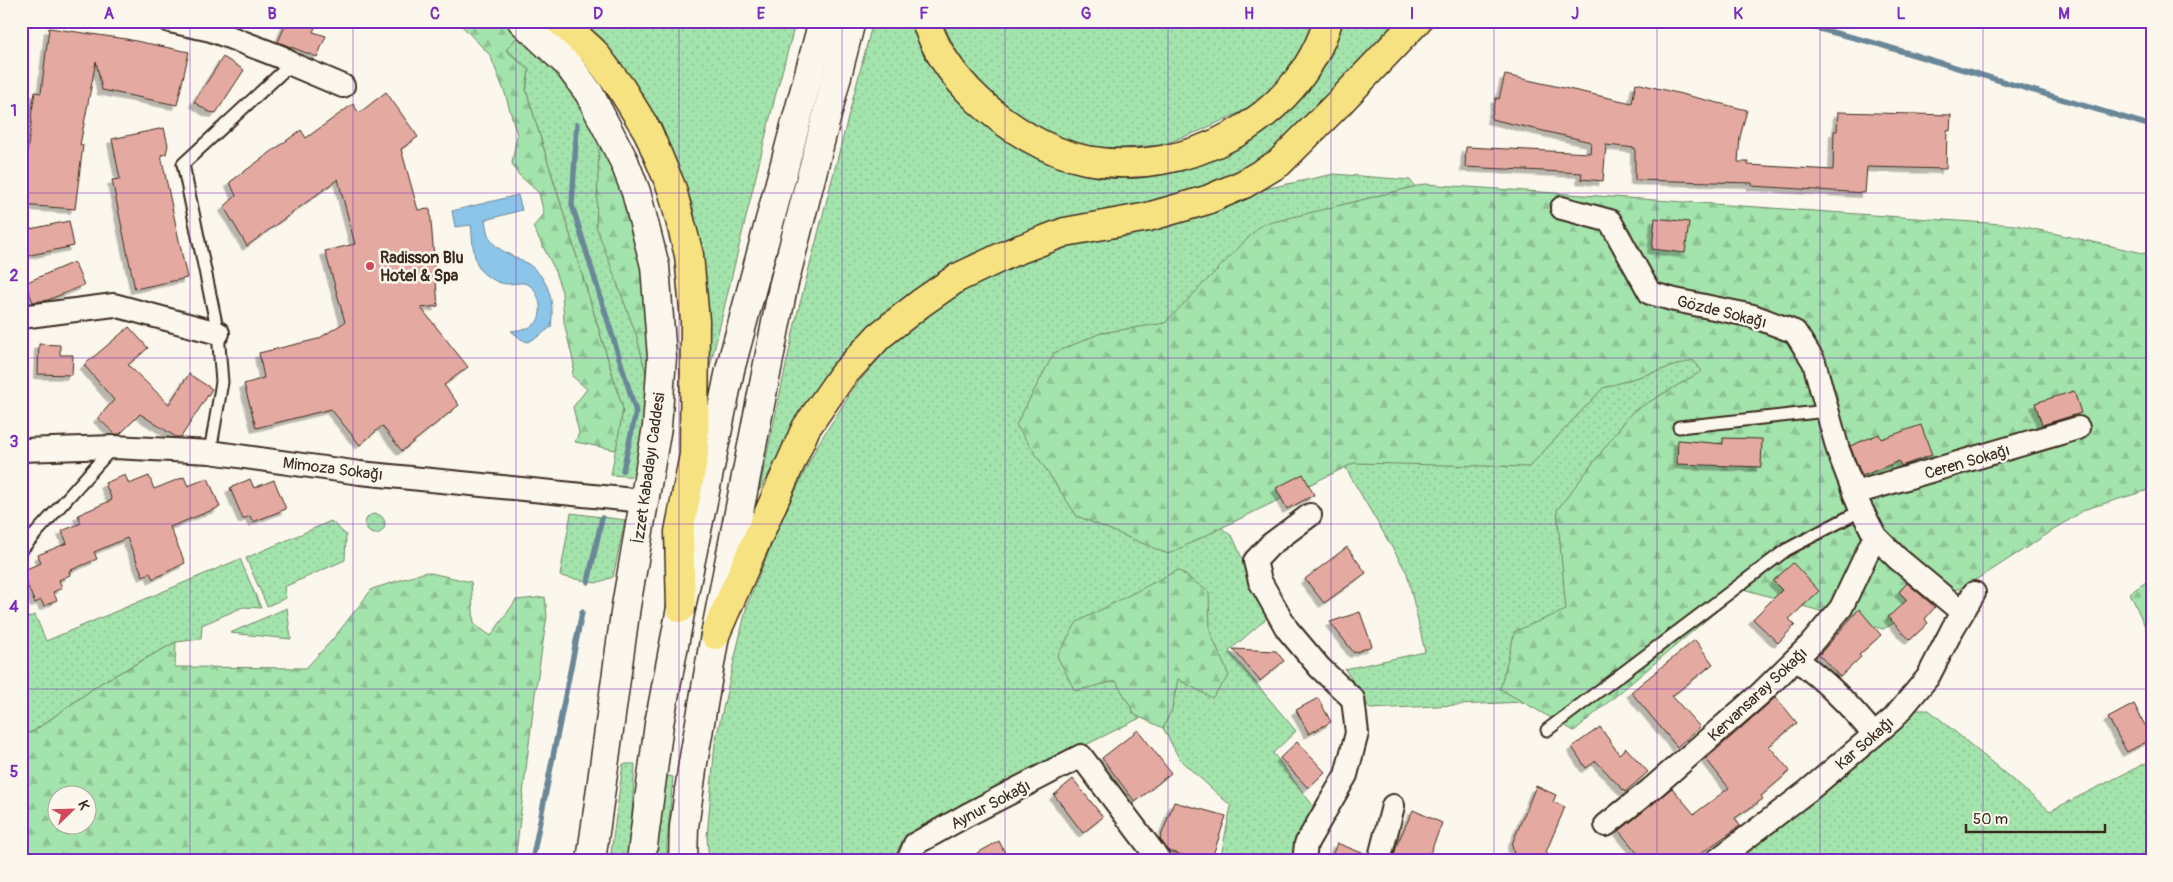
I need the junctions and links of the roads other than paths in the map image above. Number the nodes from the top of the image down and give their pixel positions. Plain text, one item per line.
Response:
1 (170, 21) edge
2 (522, 21) edge
3 (560, 21) edge
4 (823, 21) edge
5 (852, 21) edge
6 (926, 21) edge
7 (1328, 21) edge
8 (1417, 21) edge
9 (291, 64) junction
10 (343, 86) dead end
11 (1562, 208) dead end
12 (21, 317) edge
13 (218, 333) junction
14 (1827, 411) junction
15 (1678, 427) dead end
16 (2078, 428) dead end
17 (114, 447) junction
18 (21, 450) edge
19 (210, 452) junction
20 (644, 501) junction
21 (1858, 502) junction
22 (1310, 515) dead end
23 (1875, 536) junction
24 (21, 550) edge
25 (1974, 593) dead end
26 (680, 608) junction
27 (1962, 612) junction
28 (715, 635) junction
29 (1796, 659) junction
30 (1547, 730) dead end
31 (1874, 735) junction
32 (1393, 806) dead end
33 (1606, 825) dead end
34 (591, 861) edge
35 (641, 861) edge
36 (683, 861) edge
37 (908, 861) edge
38 (1160, 861) edge
39 (1304, 861) edge
40 (1379, 861) edge
41 (1716, 861) edge

1 - 9 street
2 - 20 main road, İzzet Kabadayı Caddesi
3 - 26 highway
4 - 26 main road
5 - 28 main road
6 - 7 highway
8 - 28 highway
9 - 10 street
9 - 13 lane
11 - 14 street, Gözde Sokağı
12 - 13 street
13 - 19 lane
14 - 15 lane
14 - 21 street, Gözde Sokağı
16 - 21 street, Ceren Sokağı
17 - 18 street, Mimoza Sokağı
17 - 19 street, Mimoza Sokağı
17 - 24 lane
19 - 20 street, Mimoza Sokağı
20 - 34 main road, İzzet Kabadayı Caddesi
21 - 23 street, Gözde Sokağı
21 - 30 lane
22 - 39 street
23 - 27 street, Gözde Sokağı
23 - 29 street, Kervansaray Sokağı
25 - 27 street, Kar Sokağı
26 - 35 main road
27 - 31 street, Kar Sokağı
28 - 36 main road
29 - 31 street
29 - 33 street, Kervansaray Sokağı
31 - 41 street, Kar Sokağı
32 - 40 street
37 - 38 street, Aynur Sokağı

